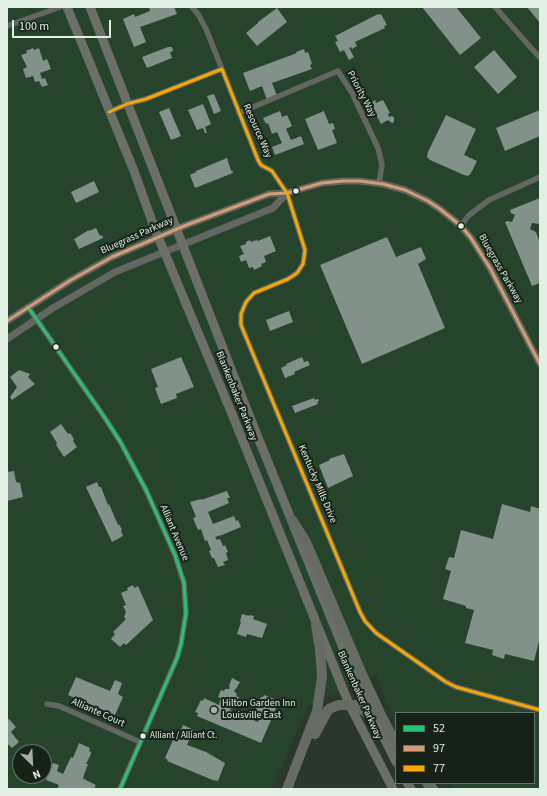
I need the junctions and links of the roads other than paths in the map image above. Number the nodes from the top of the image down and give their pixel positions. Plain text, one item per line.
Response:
1 (60, 7) edge
2 (68, 7) edge
3 (90, 7) edge
4 (192, 7) edge
5 (495, 7) edge
6 (7, 26) edge
7 (540, 58) edge
8 (222, 69) junction
9 (127, 104) junction
10 (110, 112) junction
11 (238, 113) junction
12 (540, 177) edge
13 (379, 183) junction
14 (286, 193) junction
15 (461, 226) junction
16 (176, 229) junction
17 (159, 236) junction
18 (183, 245) junction
19 (165, 252) junction
20 (28, 307) junction
21 (36, 319) junction
22 (7, 321) edge
23 (7, 339) edge
24 (540, 364) edge
25 (292, 520) junction
26 (316, 625) junction
27 (48, 704) dead end
28 (349, 704) junction
29 (540, 710) edge
30 (373, 718) junction
31 (140, 742) junction
32 (395, 742) edge
33 (395, 760) edge
34 (288, 787) edge
35 (120, 789) edge
36 (392, 789) edge

1 - 6 street
2 - 10 main road, Blankenbaker Parkway
3 - 9 main road, Blankenbaker Parkway
4 - 8 street, Resource Way
5 - 7 street
8 - 9 street
8 - 11 street, Resource Way
9 - 10 street
9 - 16 main road, Blankenbaker Parkway
10 - 17 main road, Blankenbaker Parkway
11 - 13 street, Priority Way
11 - 14 street, Resource Way
12 - 15 street
13 - 14 street, Bluegrass Parkway
13 - 15 street, Bluegrass Parkway
14 - 16 street, Bluegrass Parkway
14 - 18 street
14 - 29 street, Kentucky Mills Drive
15 - 24 street, Bluegrass Parkway
16 - 17 street, Bluegrass Parkway
16 - 18 main road, Blankenbaker Parkway
17 - 19 main road, Blankenbaker Parkway
17 - 20 street, Bluegrass Parkway
18 - 19 street
18 - 25 main road, Blankenbaker Parkway
19 - 21 street
19 - 26 main road, Blankenbaker Parkway
20 - 21 street, Alliant Avenue
20 - 22 street, Bluegrass Parkway
21 - 23 street
21 - 31 street, Alliant Avenue
25 - 30 main road, Blankenbaker Parkway
25 - 32 highway
26 - 28 main road, Blankenbaker Parkway
26 - 34 highway
27 - 31 street, Alliante Court
28 - 30 highway
28 - 34 highway
28 - 36 main road, Blankenbaker Parkway
30 - 33 main road, Blankenbaker Parkway
31 - 35 street, Alliant Avenue

